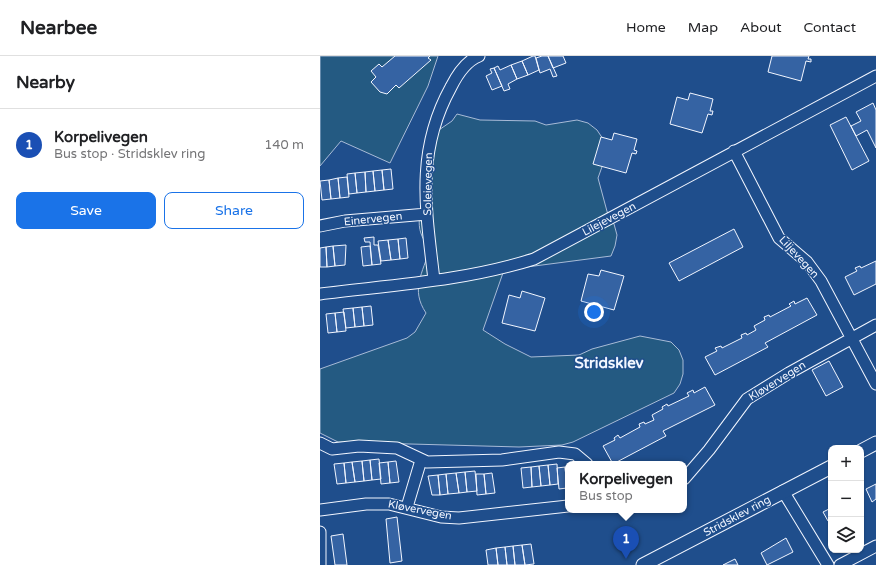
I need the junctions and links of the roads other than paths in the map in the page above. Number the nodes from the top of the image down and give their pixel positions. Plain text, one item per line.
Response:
1 (478, 56) edge
2 (876, 76) edge
3 (734, 151) junction
4 (427, 214) junction
5 (320, 226) edge
6 (434, 280) junction
7 (320, 294) edge
8 (876, 325) edge
9 (851, 338) junction
10 (876, 384) edge
11 (320, 443) edge
12 (876, 443) edge
13 (864, 449) edge
14 (421, 460) junction
15 (583, 461) edge
16 (828, 468) edge
17 (687, 476) edge
18 (783, 491) junction
19 (565, 506) edge
20 (407, 507) junction
21 (320, 510) edge
22 (320, 532) edge
23 (320, 536) edge
24 (876, 546) edge
25 (320, 565) edge
26 (643, 565) edge
27 (826, 565) edge
28 (840, 565) edge

1 - 4 street, Soleievegen
2 - 3 street, Lilejevegen
3 - 6 street, Lilejevegen
3 - 9 street, Liljevegen
4 - 5 street, Einervegen
4 - 6 street, Soleievegen
6 - 7 street, Lilejevegen
8 - 9 street, Kløvervegen
9 - 10 street, Liljevegen
9 - 17 street, Kløvervegen
11 - 14 street
12 - 13 street
14 - 15 street
14 - 20 street
16 - 18 street, Stridsklev ring
18 - 26 street, Stridsklev ring
18 - 27 street
19 - 20 street, Kløvervegen
20 - 21 street, Kløvervegen
22 - 23 street
23 - 25 street
24 - 28 street

